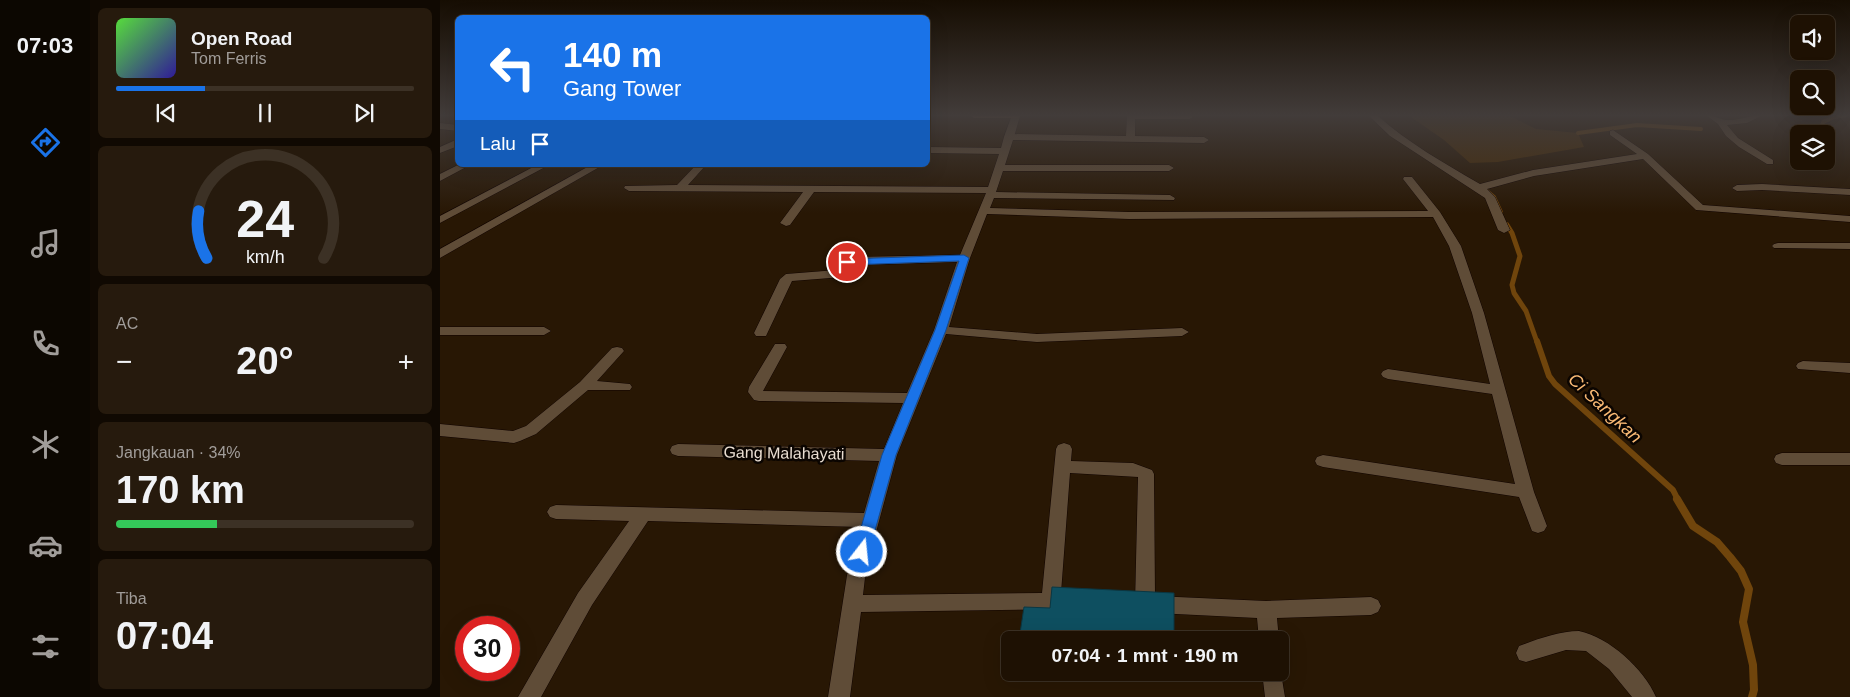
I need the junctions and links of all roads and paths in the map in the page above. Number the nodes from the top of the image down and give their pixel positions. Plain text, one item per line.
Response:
1 (961, 148) edge
2 (1006, 148) edge
3 (1412, 148) edge
4 (1634, 148) edge
5 (1749, 148) edge
6 (930, 150) edge
7 (1645, 156) junction
8 (1770, 162) dead end
9 (461, 167) edge
10 (540, 167) edge
11 (594, 167) edge
12 (699, 167) edge
13 (1000, 168) junction
14 (1169, 168) dead end
15 (440, 178) edge
16 (1408, 179) dead end
17 (1481, 187) junction
18 (628, 188) dead end
19 (1737, 188) dead end
20 (679, 189) junction
21 (810, 190) junction
22 (1850, 192) edge
23 (991, 193) junction
24 (1170, 198) dead end
25 (984, 211) junction
26 (1436, 214) junction
27 (1850, 219) edge
28 (440, 220) edge
29 (786, 223) dead end
30 (1504, 230) dead end
31 (1778, 246) dead end
32 (1850, 246) edge
33 (440, 254) edge
34 (964, 258) junction
35 (941, 330) junction
36 (440, 331) edge
37 (544, 331) dead end
38 (1182, 332) dead end
39 (761, 333) dead end
40 (780, 347) dead end
41 (617, 351) dead end
42 (1803, 366) dead end
43 (1850, 368) edge
44 (1388, 374) dead end
45 (585, 384) junction
46 (625, 387) dead end
47 (1500, 390) junction
48 (913, 398) junction
49 (440, 430) edge
50 (1064, 448) dead end
51 (678, 450) dead end
52 (889, 455) junction
53 (1782, 459) dead end
54 (1850, 459) edge
55 (1323, 461) dead end
56 (1064, 467) junction
57 (1526, 492) junction
58 (556, 512) dead end
59 (643, 514) junction
60 (872, 520) junction
61 (1538, 526) dead end
62 (1051, 600) junction
63 (1089, 602) edge
64 (851, 604) junction
65 (1371, 606) dead end
66 (1266, 610) junction
67 (1268, 631) edge
68 (1526, 653) dead end
69 (1273, 681) edge
70 (1275, 696) edge
71 (530, 697) edge
72 (839, 697) edge
73 (1645, 697) edge

1 - 6 street
2 - 13 street
3 - 17 street
4 - 7 street
5 - 8 street
7 - 17 street
7 - 27 street
9 - 15 street
10 - 28 street
11 - 33 street
12 - 20 street
13 - 14 street
13 - 23 street
16 - 26 street
17 - 30 street
18 - 20 street
19 - 22 street
20 - 21 street
21 - 23 street
21 - 29 street
23 - 24 street
23 - 25 street
25 - 26 street
25 - 34 street
26 - 47 street
31 - 32 street
34 - 35 street
34 - 39 street
35 - 38 street
35 - 48 street
36 - 37 street
40 - 48 street
41 - 45 street
42 - 43 street
44 - 47 street
45 - 46 street
45 - 49 street
47 - 57 street
48 - 52 street
50 - 56 street
51 - 52 street, Gang Malahayati
52 - 60 street
53 - 54 street
55 - 57 street
56 - 62 street
56 - 66 street
57 - 61 street
58 - 59 street
59 - 60 street
59 - 71 street
60 - 64 street
62 - 63 street
62 - 64 street
64 - 72 street
65 - 66 street
66 - 67 street
68 - 73 street
69 - 70 street

